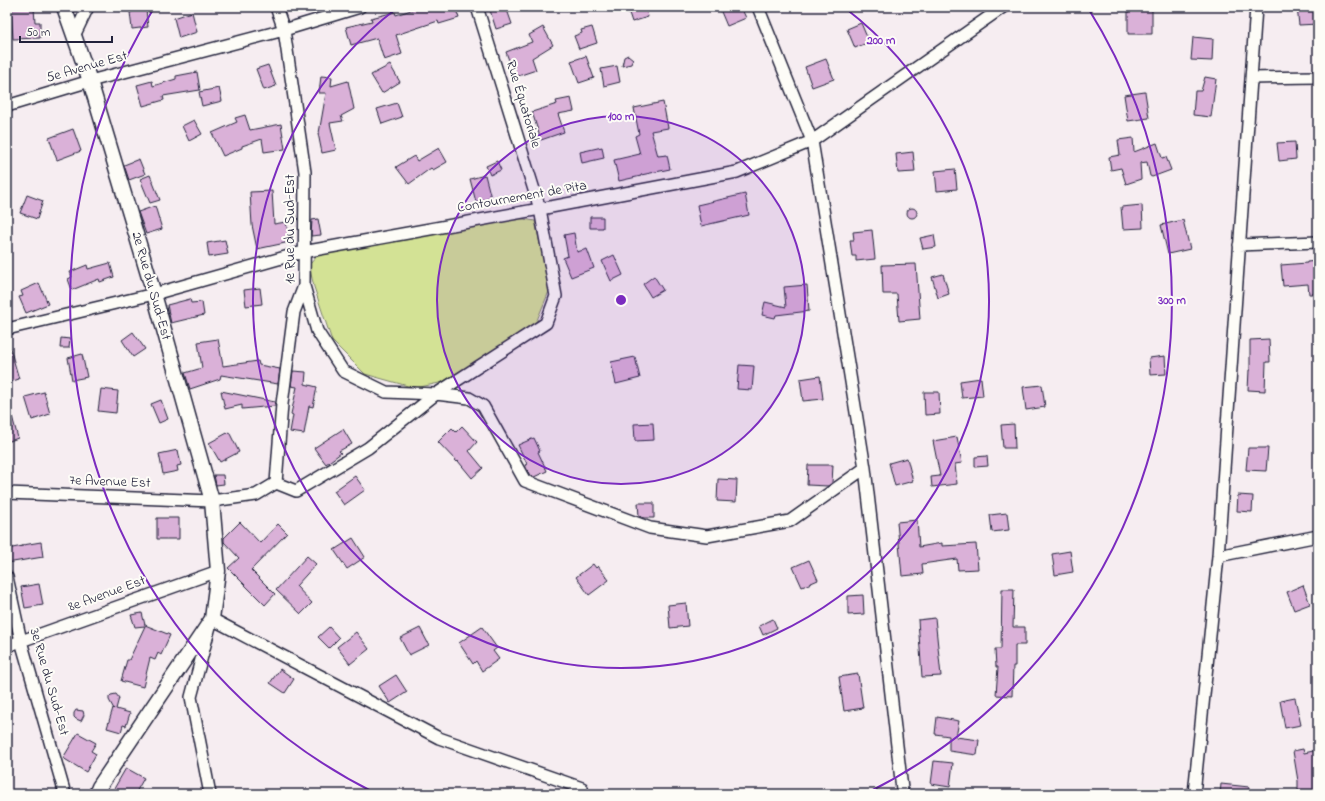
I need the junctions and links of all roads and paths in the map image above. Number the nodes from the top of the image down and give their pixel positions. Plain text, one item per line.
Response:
1 (64, 7) edge
2 (88, 7) edge
3 (276, 7) edge
4 (323, 7) edge
5 (360, 7) edge
6 (477, 7) edge
7 (758, 7) edge
8 (1003, 7) edge
9 (1256, 7) edge
10 (322, 19) junction
11 (284, 30) junction
12 (74, 36) junction
13 (1318, 77) edge
14 (1251, 78) junction
15 (90, 81) junction
16 (7, 106) edge
17 (812, 141) junction
18 (540, 209) junction
19 (1318, 242) edge
20 (1239, 246) junction
21 (303, 252) junction
22 (304, 286) junction
23 (154, 294) junction
24 (7, 329) edge
25 (436, 394) junction
26 (865, 468) junction
27 (276, 484) junction
28 (7, 493) edge
29 (212, 501) junction
30 (1318, 536) edge
31 (1218, 556) junction
32 (218, 571) junction
33 (7, 577) edge
34 (212, 619) junction
35 (21, 641) junction
36 (7, 646) edge
37 (582, 788) dead end
38 (65, 794) edge
39 (96, 794) edge
40 (210, 794) edge
41 (901, 794) edge
42 (1194, 794) edge

1 - 12 street, 2e Rue du Sud-Est
2 - 12 street
3 - 11 street, 1e Rue du Sud-Est
4 - 10 street
5 - 10 street, 5e Avenue Est
6 - 18 street, Rue Équatoriale
7 - 17 street
8 - 17 street, Contournement de Pita
9 - 14 street
10 - 11 street, 5e Avenue Est
11 - 15 street, 5e Avenue Est
11 - 21 street, 1e Rue du Sud-Est
12 - 15 street, 2e Rue du Sud-Est
13 - 14 street
14 - 20 street
15 - 16 street, 5e Avenue Est
15 - 23 street, 2e Rue du Sud-Est
17 - 18 street, Contournement de Pita
17 - 26 street
18 - 21 street, Contournement de Pita
18 - 25 street, Rue Équatoriale
19 - 20 street
20 - 31 street
21 - 22 street, 1e Rue du Sud-Est
21 - 23 street, Contournement de Pita
22 - 25 street, 1e Rue du Sud-Est
22 - 27 street
23 - 24 street, Contournement de Pita
23 - 29 street, 2e Rue du Sud-Est
25 - 26 street, 1e Rue du Sud-Est
25 - 27 street, Rue Équatoriale
26 - 41 street
27 - 29 street, 7e Avenue Est
28 - 29 street, 7e Avenue Est
29 - 32 street, 2e Rue du Sud-Est
30 - 31 street
31 - 42 street
32 - 34 street, 2e Rue du Sud-Est
32 - 35 street, 8e Avenue Est
33 - 35 street, 3e Rue du Sud-Est
34 - 37 street
34 - 39 street
34 - 40 street
35 - 36 street, 8e Avenue Est
35 - 38 street, 3e Rue du Sud-Est

